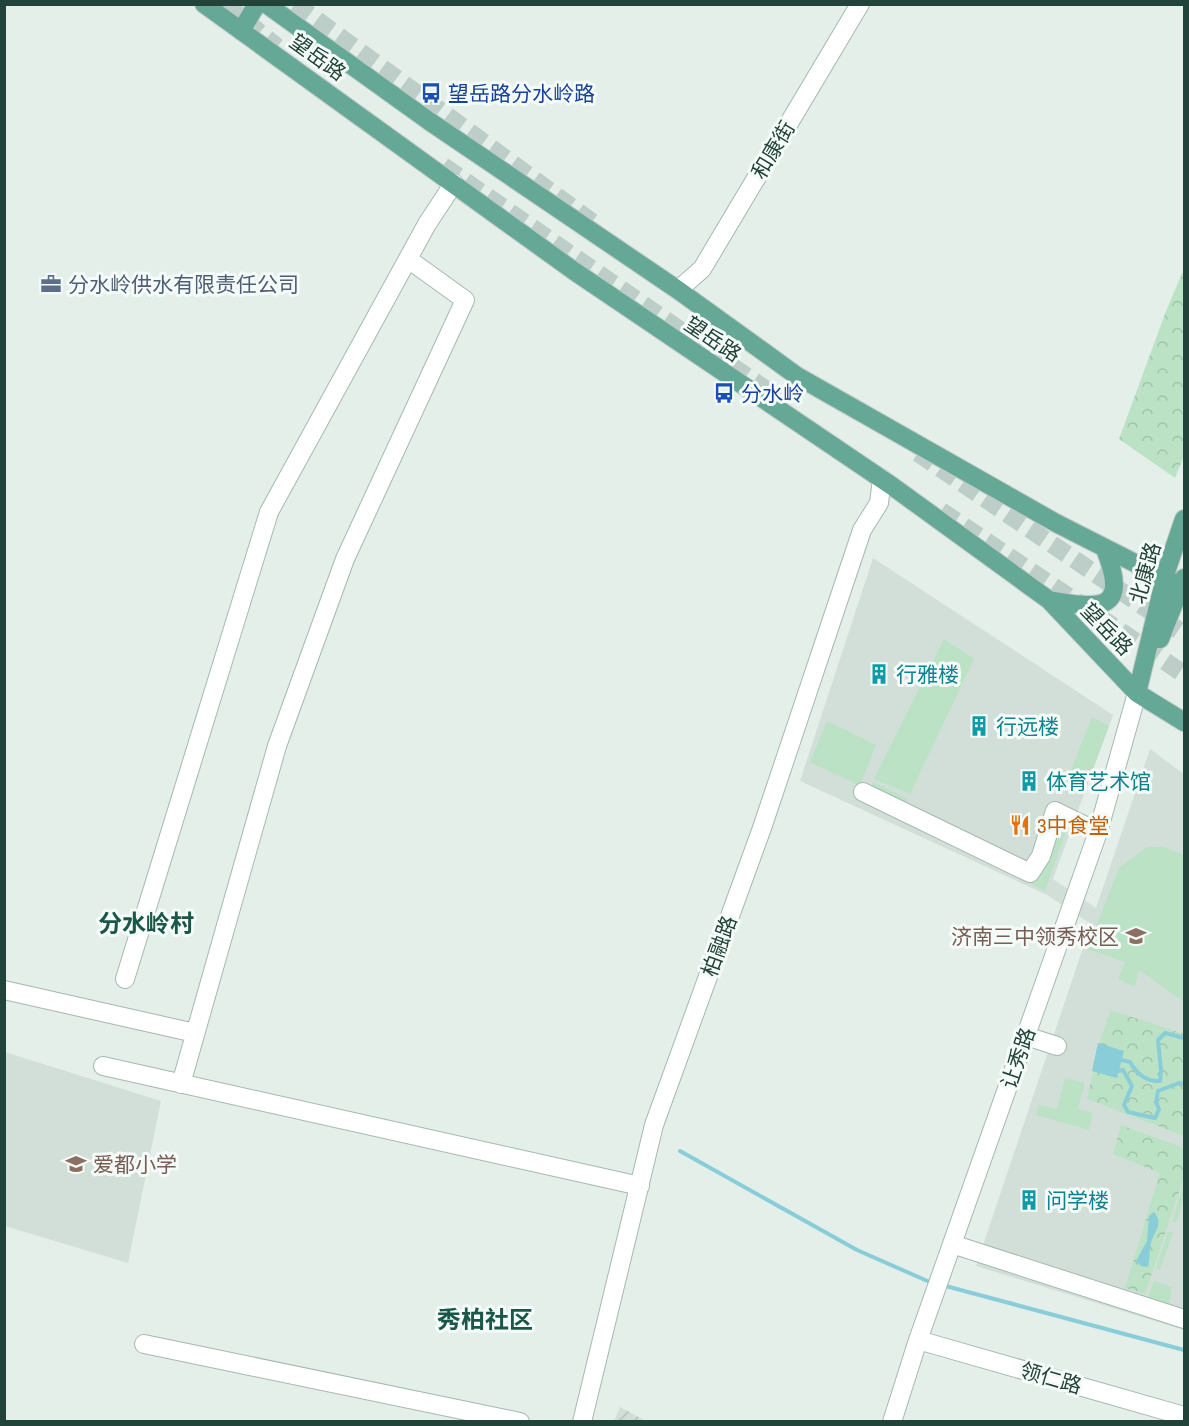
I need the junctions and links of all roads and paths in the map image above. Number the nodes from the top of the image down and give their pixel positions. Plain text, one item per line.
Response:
1 (257, 4) edge
2 (266, 4) edge
3 (860, 4) edge
4 (213, 7) edge
5 (241, 31) junction
6 (454, 183) junction
7 (408, 259) junction
8 (678, 290) junction
9 (882, 479) junction
10 (1185, 519) edge
11 (1106, 549) junction
12 (1166, 576) junction
13 (1184, 584) edge
14 (1049, 600) junction
15 (1137, 693) junction
16 (1185, 722) edge
17 (863, 792) dead end
18 (1098, 831) junction
19 (124, 979) dead end
20 (4, 990) edge
21 (195, 1033) junction
22 (1026, 1036) junction
23 (1057, 1046) dead end
24 (103, 1066) dead end
25 (181, 1084) junction
26 (639, 1186) junction
27 (952, 1244) junction
28 (1185, 1318) edge
29 (918, 1340) junction
30 (144, 1344) dead end
31 (1185, 1416) edge
32 (520, 1422) edge
33 (582, 1422) edge
34 (892, 1422) edge

1 - 5 main road
2 - 8 main road, 望岳路
3 - 8 street, 和康街
4 - 5 main road, 望岳路
5 - 6 main road, 望岳路
6 - 7 street
6 - 9 main road, 望岳路
7 - 19 street
7 - 21 street
8 - 11 main road, 望岳路
9 - 14 main road, 望岳路
9 - 26 street, 柏融路
10 - 12 main road, 北康路
11 - 12 main road, 望岳路
11 - 14 main road
12 - 13 main road, 望岳路
12 - 15 main road, 北康路
13 - 15 main road, 北康路
14 - 15 main road, 望岳路
15 - 16 main road, 望岳路
15 - 18 street, 让秀路
17 - 18 street
18 - 22 street, 让秀路
20 - 21 street
21 - 25 street
22 - 23 street
22 - 27 street, 让秀路
24 - 25 street
25 - 26 street
26 - 33 street, 柏融路
27 - 28 street
27 - 29 street, 让秀路
29 - 31 street, 领仁路
29 - 34 street, 让秀路
30 - 32 street

